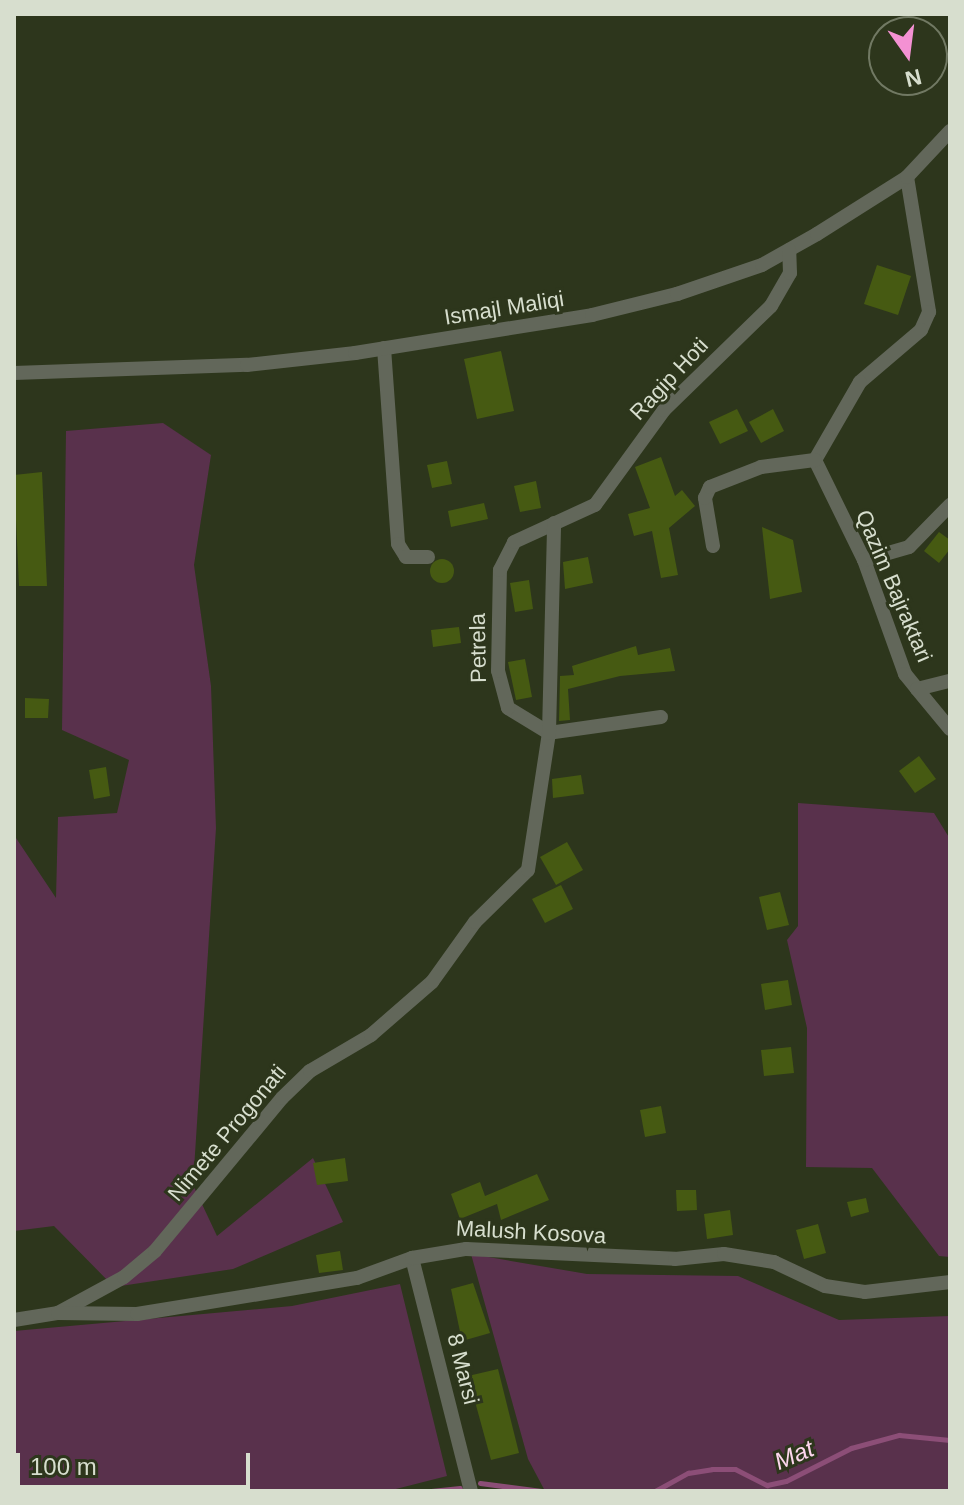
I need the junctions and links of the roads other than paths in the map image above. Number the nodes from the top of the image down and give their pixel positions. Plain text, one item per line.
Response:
1 (950, 131) edge
2 (907, 177) junction
3 (789, 250) junction
4 (384, 348) junction
5 (14, 373) edge
6 (815, 460) junction
7 (950, 505) edge
8 (554, 523) junction
9 (514, 542) joint
10 (713, 546) dead end
11 (428, 557) dead end
12 (864, 560) junction
13 (950, 681) edge
14 (917, 689) junction
15 (661, 717) dead end
16 (950, 729) edge
17 (549, 733) junction
18 (412, 1258) junction
19 (950, 1282) edge
20 (58, 1313) junction
21 (14, 1320) edge
22 (471, 1491) edge

1 - 2 street, Ismajl Maliqi
2 - 3 street, Ismajl Maliqi
2 - 6 street
3 - 4 street, Ismajl Maliqi
3 - 8 street, Ragip Hoti
4 - 5 street, Ismajl Maliqi
4 - 11 street
6 - 10 street
6 - 12 street, Qazim Bajraktari
7 - 12 street
8 - 9 street, Ragip Hoti
8 - 17 street, Nimete Progonati
9 - 17 street, Petrela
12 - 14 street, Qazim Bajraktari
13 - 14 street, Qazim Bajraktari
14 - 16 street
15 - 17 street
17 - 20 street, Nimete Progonati
18 - 19 street, Malush Kosova
18 - 20 street, Malush Kosova
18 - 22 street, 8 Marsi
20 - 21 street, Malush Kosova

